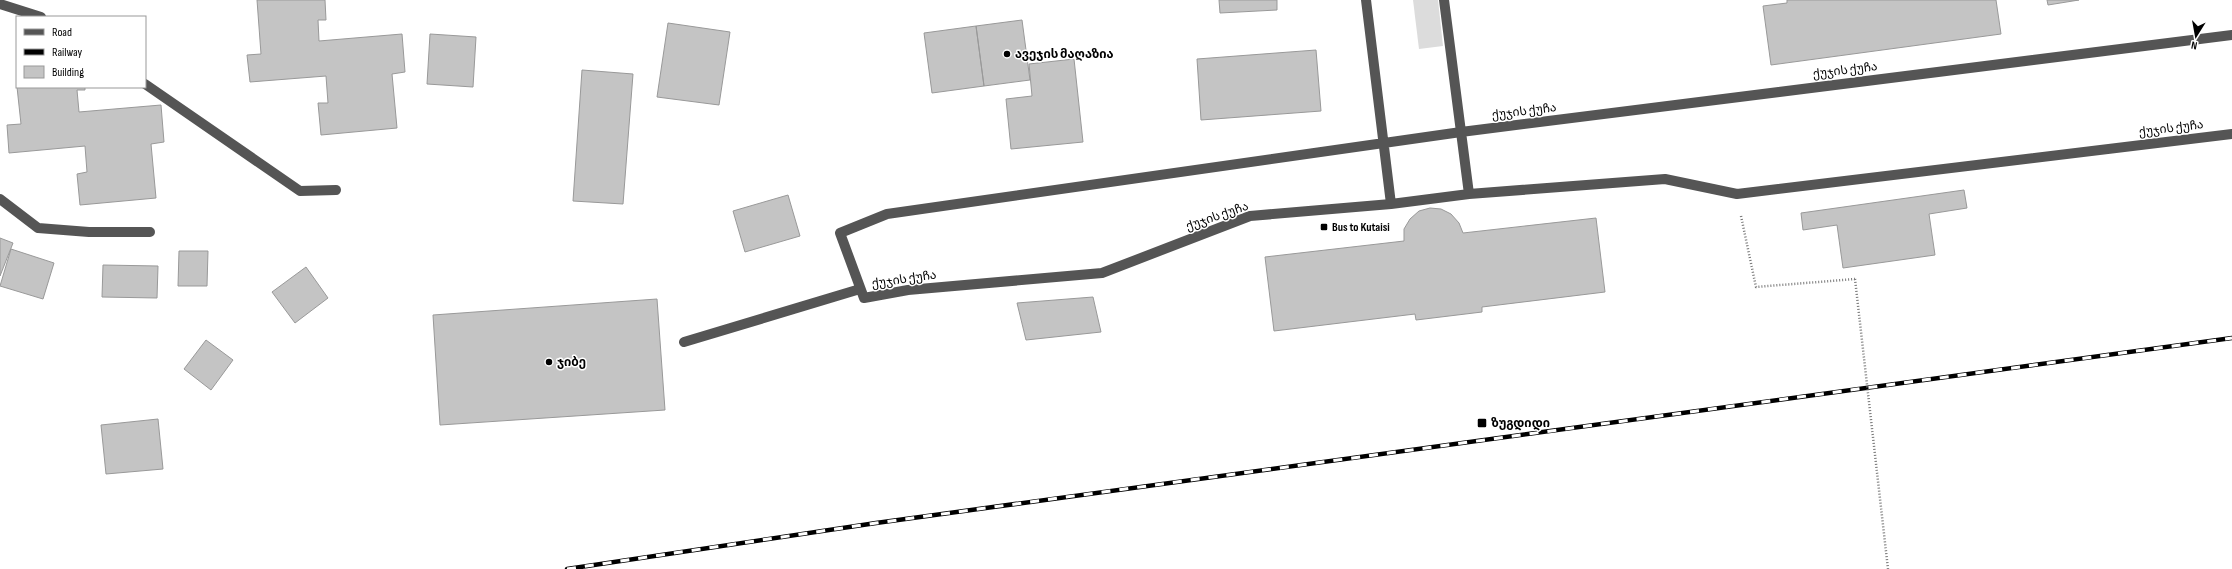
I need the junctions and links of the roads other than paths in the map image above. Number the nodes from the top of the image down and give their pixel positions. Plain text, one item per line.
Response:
1 (1366, 0) edge
2 (1444, 0) edge
3 (0, 4) edge
4 (38, 16) edge
5 (2232, 35) edge
6 (146, 85) edge
7 (1461, 132) junction
8 (2232, 134) edge
9 (1383, 143) junction
10 (336, 190) dead end
11 (1469, 194) junction
12 (0, 199) edge
13 (1391, 204) junction
14 (150, 232) dead end
15 (860, 289) junction
16 (684, 342) dead end

1 - 9 street
2 - 7 street
3 - 4 street
5 - 7 street, ქუჯის ქუჩა
6 - 10 street
7 - 9 street, ქუჯის ქუჩა
7 - 11 street
8 - 11 street, ქუჯის ქუჩა
9 - 13 street
9 - 15 street, ქუჯის ქუჩა
11 - 13 street, ქუჯის ქუჩა
12 - 14 street
13 - 15 street, ქუჯის ქუჩა
15 - 16 street

